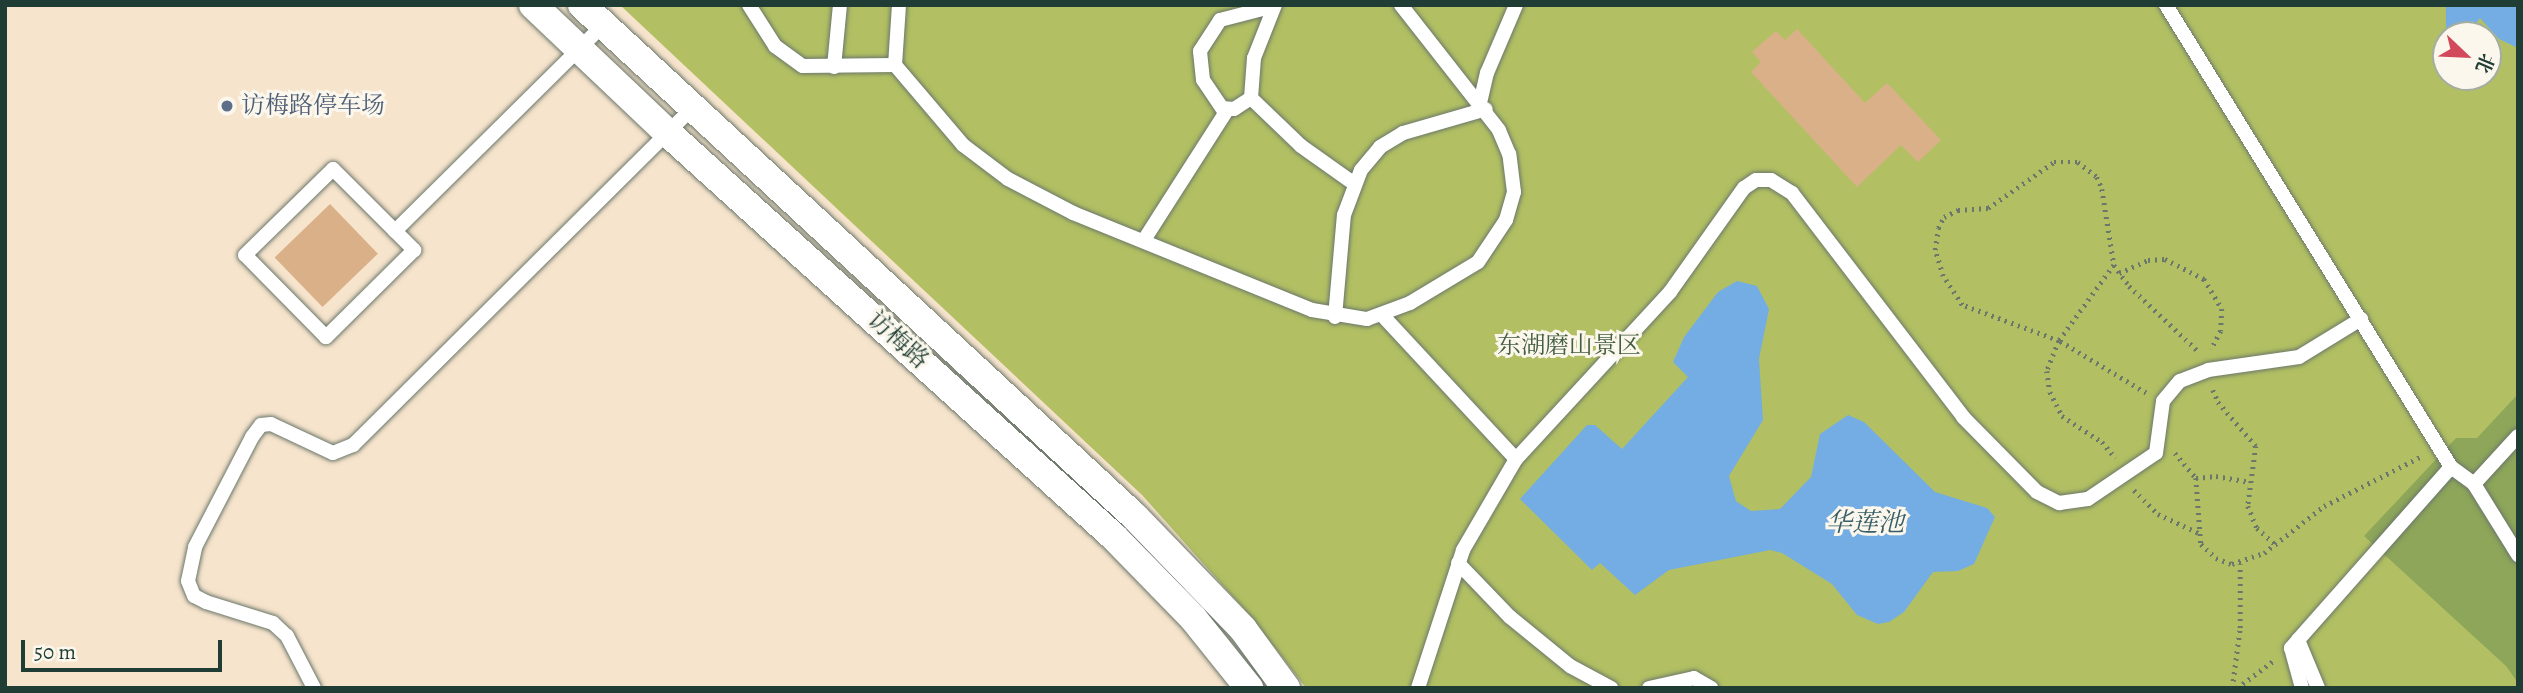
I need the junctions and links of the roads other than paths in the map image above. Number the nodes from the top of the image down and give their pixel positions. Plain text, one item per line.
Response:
1 (533, 5) edge
2 (582, 5) edge
3 (749, 5) edge
4 (840, 5) edge
5 (899, 5) edge
6 (1401, 5) edge
7 (1516, 5) edge
8 (2166, 5) edge
9 (1274, 6) edge
10 (1252, 12) junction
11 (603, 25) junction
12 (1263, 31) junction
13 (579, 50) junction
14 (895, 65) junction
15 (834, 66) junction
16 (1251, 98) junction
17 (1483, 106) junction
18 (692, 108) junction
19 (1227, 110) junction
20 (669, 134) junction
21 (1353, 183) junction
22 (395, 231) junction
23 (1144, 240) junction
24 (1383, 316) junction
25 (1335, 317) junction
26 (2361, 319) junction
27 (2518, 436) edge
28 (1516, 460) junction
29 (2451, 467) junction
30 (2474, 484) junction
31 (1134, 516) junction
32 (1114, 537) junction
33 (2518, 555) edge
34 (1458, 562) junction
35 (2295, 644) junction
36 (314, 688) edge
37 (1249, 688) edge
38 (1286, 688) edge
39 (1418, 688) edge
40 (1611, 688) edge
41 (1649, 688) edge
42 (1712, 688) edge
43 (2302, 688) edge
44 (2318, 688) edge

1 - 13 street, 访梅路
2 - 11 street, 访梅路
3 - 15 lane
4 - 15 lane
5 - 14 lane
6 - 17 lane
7 - 17 lane
8 - 26 lane
9 - 10 lane
9 - 12 lane
10 - 12 lane
10 - 19 lane
11 - 13 lane
11 - 18 street, 访梅路
12 - 16 lane
13 - 20 street, 访梅路
13 - 22 lane
14 - 15 lane
14 - 23 lane
16 - 19 lane
16 - 21 lane
17 - 21 lane
17 - 24 lane
18 - 20 lane
18 - 31 street, 访梅路
19 - 23 lane
20 - 32 street, 访梅路
20 - 36 lane
21 - 25 lane
22 - 22 lane
23 - 25 lane
24 - 25 lane
24 - 28 lane
26 - 28 lane
26 - 29 lane
27 - 30 lane
28 - 34 lane
29 - 30 lane
29 - 35 lane
30 - 33 lane
31 - 32 street
31 - 38 street, 访梅路
32 - 37 street, 访梅路
34 - 39 lane
34 - 40 lane
35 - 43 lane
35 - 44 lane
41 - 42 lane

